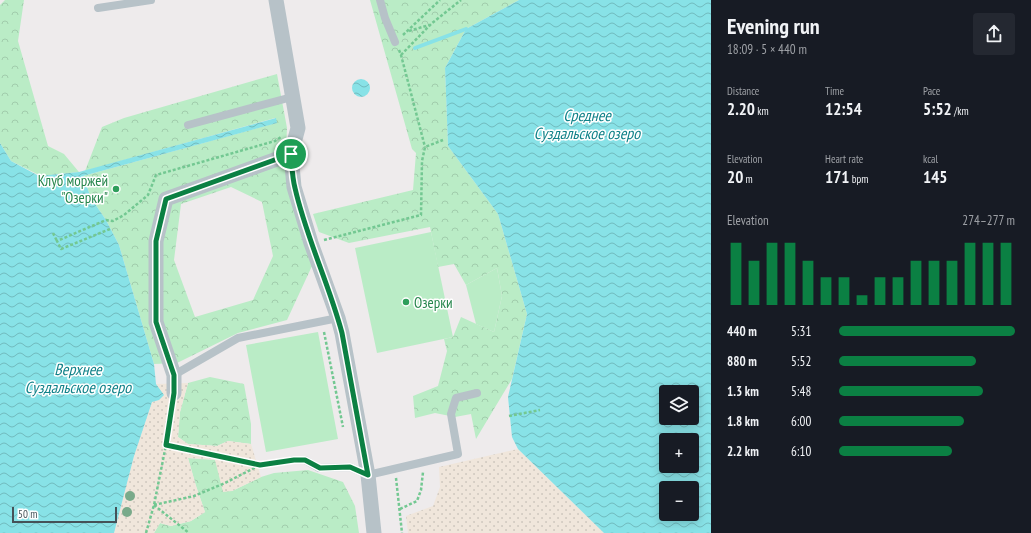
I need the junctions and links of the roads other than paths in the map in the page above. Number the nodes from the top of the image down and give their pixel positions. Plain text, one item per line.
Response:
1 (151, 0) edge
2 (276, 0) edge
3 (380, 0) edge
4 (98, 8) dead end
5 (395, 42) road end
6 (292, 97) junction
7 (188, 125) dead end
8 (291, 154) junction
9 (338, 318) junction
10 (174, 375) junction
11 (174, 393) road end
12 (477, 393) dead end
13 (294, 460) road end
14 (368, 475) junction
15 (374, 533) edge

1 - 4 lane
2 - 6 street
3 - 5 lane
6 - 7 lane
6 - 8 street
8 - 9 street
8 - 10 street
9 - 10 lane
9 - 14 street
10 - 11 street
12 - 14 lane
13 - 14 lane
14 - 15 street

